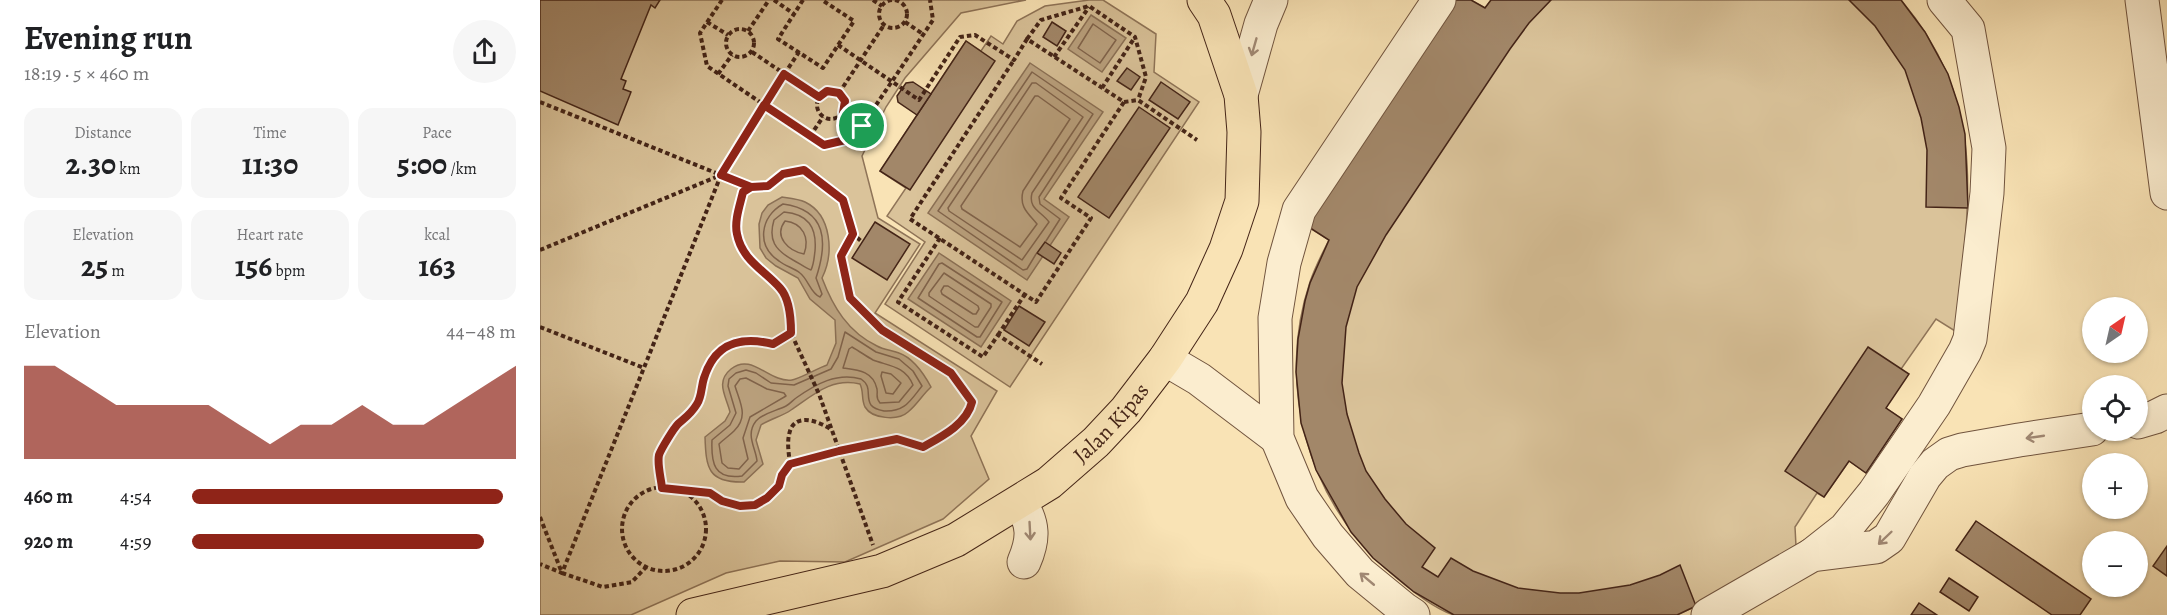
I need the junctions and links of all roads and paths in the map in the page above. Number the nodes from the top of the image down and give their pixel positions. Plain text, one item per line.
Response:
1 (722, 0) edge
2 (769, 0) edge
3 (774, 0) edge
4 (803, 0) edge
5 (822, 0) edge
6 (835, 0) edge
7 (873, 0) edge
8 (930, 0) edge
9 (1204, 0) edge
10 (1271, 0) edge
11 (1439, 0) edge
12 (1944, 0) edge
13 (2142, 0) edge
14 (901, 1) edge
15 (831, 6) junction
16 (882, 6) junction
17 (1089, 6) junction
18 (794, 14) junction
19 (1966, 14) edge
20 (707, 22) junction
21 (905, 22) junction
22 (885, 26) junction
23 (748, 31) junction
24 (923, 34) junction
25 (728, 36) junction
26 (1135, 37) junction
27 (1027, 39) junction
28 (838, 45) junction
29 (752, 52) junction
30 (799, 52) junction
31 (732, 55) junction
32 (1054, 57) junction
33 (861, 60) junction
34 (1014, 60) junction
35 (718, 74) junction
36 (784, 74) junction
37 (892, 81) junction
38 (1102, 88) junction
39 (839, 93) junction
40 (1241, 95) junction
41 (819, 97) junction
42 (1138, 100) junction
43 (540, 102) edge
44 (1124, 102) junction
45 (764, 105) junction
46 (843, 113) junction
47 (823, 117) junction
48 (862, 126) junction
49 (810, 136) junction
50 (1197, 140) dead end
51 (721, 175) junction
52 (751, 187) junction
53 (2167, 193) edge
54 (853, 234) junction
55 (940, 238) junction
56 (862, 242) dead end
57 (540, 250) edge
58 (1025, 294) junction
59 (540, 327) edge
60 (791, 333) junction
61 (998, 335) junction
62 (1165, 360) junction
63 (1042, 364) dead end
64 (644, 368) junction
65 (2167, 411) edge
66 (2148, 419) edge
67 (832, 431) junction
68 (2082, 431) edge
69 (1277, 438) junction
70 (839, 451) junction
71 (790, 464) junction
72 (662, 488) junction
73 (683, 491) junction
74 (1020, 502) junction
75 (540, 517) edge
76 (1812, 555) junction
77 (1024, 562) dead end
78 (540, 564) edge
79 (646, 567) junction
80 (882, 571) junction
81 (562, 573) junction
82 (693, 615) edge
83 (1413, 615) edge
84 (1708, 615) edge

1 - 20 path
2 - 23 path
3 - 18 path
4 - 18 path
5 - 15 path
6 - 15 path
7 - 16 path
8 - 24 path
9 - 40 main road, Jalan Kipas
10 -> 40 lane
11 - 69 lane
12 - 19 lane
13 - 53 lane
14 - 16 path
14 - 21 path
15 - 28 path
16 - 22 path
17 - 26 path
17 - 27 path
17 - 32 path
18 - 30 path
19 - 76 lane
20 - 25 path
20 - 35 path
21 - 22 path
21 - 24 path
22 - 33 path
23 - 25 path
23 - 29 path
24 - 37 path
25 - 31 path
26 - 38 path
26 - 42 path
27 - 32 path
27 - 34 path
28 - 30 path
28 - 33 path
29 - 31 path
29 - 36 path
30 - 36 path
31 - 35 path
32 - 38 path
33 - 37 path
33 - 39 path
34 - 37 path
34 - 55 path
35 - 45 path
36 - 41 path
36 - 45 path
37 - 48 path
38 - 44 path
39 - 41 path
39 - 46 path
40 - 62 main road, Jalan Kipas
41 - 47 path
42 - 44 path
42 - 50 path
43 - 51 path
44 - 58 path
45 - 49 path
45 - 51 path
46 - 47 path
46 - 48 path
47 - 49 path
48 - 49 path
51 - 52 path
51 - 57 path
51 - 64 path
52 - 54 path
52 - 60 path
54 - 56 path
54 - 70 path
55 - 58 path
55 - 61 path
58 - 61 path
59 - 64 path
60 - 67 path
60 - 72 path
61 - 63 path
62 - 69 lane
62 - 74 main road, Jalan Kipas
64 - 81 path
65 - 66 lane
67 - 70 path
67 - 71 path
68 -> 76 lane
83 -> 69 lane
70 - 71 path
70 - 80 path
71 - 73 path
72 - 73 path
72 - 79 path
73 - 79 path
74 -> 77 lane
74 - 80 main road, Jalan Kipas
75 - 81 path
76 - 84 lane
78 - 81 path
79 - 81 path
80 - 82 main road, Jalan Kipas

